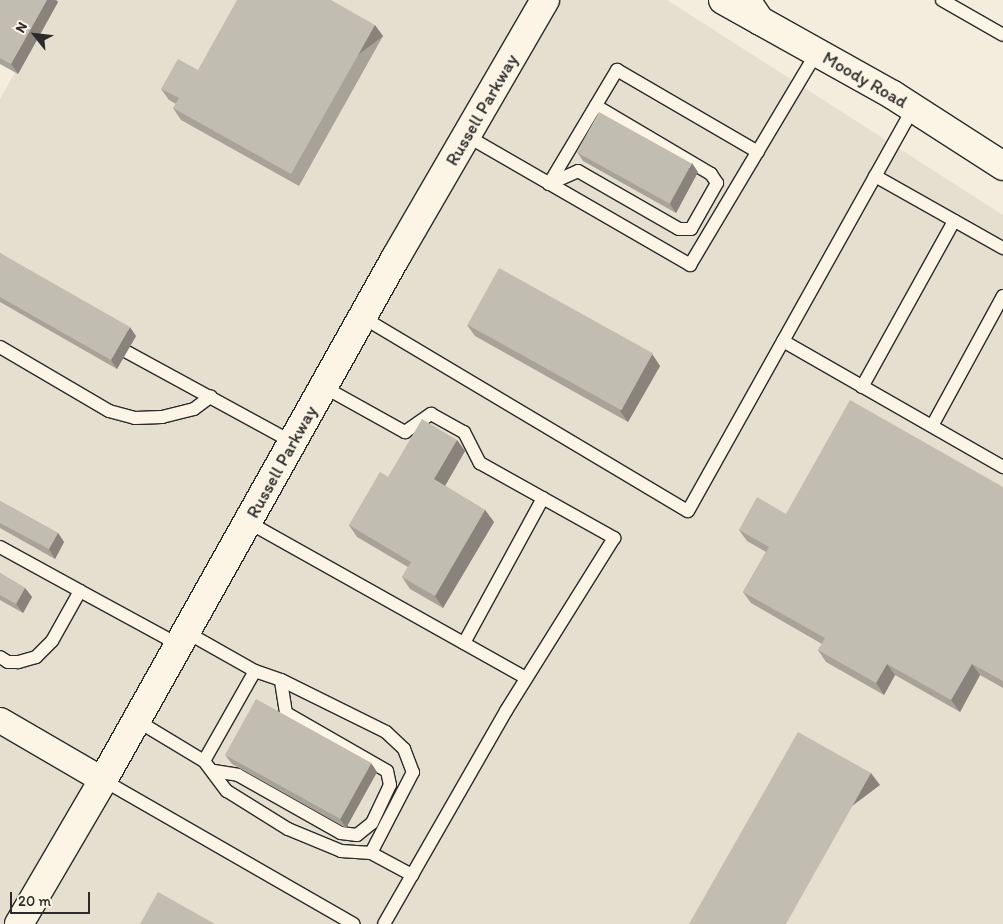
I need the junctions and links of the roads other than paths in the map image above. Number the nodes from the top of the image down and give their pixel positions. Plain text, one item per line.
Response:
1 (545, 0) edge
2 (723, 0) edge
3 (942, 0) edge
4 (753, 10) edge
5 (1003, 35) edge
6 (817, 52) junction
7 (596, 106) junction
8 (913, 108) junction
9 (467, 136) junction
10 (758, 152) junction
11 (1003, 166) edge
12 (875, 176) junction
13 (549, 184) junction
14 (954, 221) junction
15 (1003, 248) edge
16 (1003, 296) edge
17 (362, 317) junction
18 (783, 341) junction
19 (0, 347) edge
20 (127, 352) edge
21 (862, 386) junction
22 (324, 387) junction
23 (211, 396) junction
24 (932, 426) junction
25 (292, 442) junction
26 (1002, 463) edge
27 (543, 498) junction
28 (248, 522) junction
29 (0, 547) edge
30 (80, 591) junction
31 (182, 638) junction
32 (464, 643) junction
33 (0, 657) edge
34 (254, 671) junction
35 (526, 678) junction
36 (281, 680) junction
37 (0, 720) edge
38 (136, 720) junction
39 (204, 761) junction
40 (214, 771) junction
41 (103, 780) junction
42 (371, 853) junction
43 (412, 875) junction
44 (19, 924) edge
45 (353, 924) edge
46 (384, 924) edge

1 - 9 main road, Russell Parkway
2 - 4 main road, Moody Road
3 - 5 lane
4 - 6 main road, Moody Road
6 - 8 main road, Moody Road
6 - 10 lane
7 - 10 lane
7 - 13 lane
7 - 13 lane
8 - 11 main road, Moody Road
8 - 12 lane
9 - 13 lane
9 - 17 main road, Russell Parkway
10 - 13 lane
12 - 14 lane
12 - 18 lane
14 - 15 lane
14 - 21 lane
16 - 24 lane
17 - 18 lane
17 - 22 main road, Russell Parkway
18 - 21 lane
19 - 23 lane
20 - 23 lane
21 - 24 lane
22 - 25 main road, Russell Parkway
22 - 27 lane
23 - 25 lane
24 - 26 lane
25 - 28 main road, Russell Parkway
27 - 32 lane
27 - 35 lane
28 - 31 main road, Russell Parkway
28 - 32 lane
29 - 30 lane
30 - 31 lane
30 - 33 lane
31 - 34 lane
31 - 38 main road, Russell Parkway
32 - 35 lane
34 - 36 lane
34 - 39 lane
35 - 43 lane
36 - 40 lane
36 - 42 lane
37 - 41 street
38 - 39 lane
38 - 41 main road, Russell Parkway
39 - 40 lane
40 - 42 lane
41 - 44 main road, Russell Parkway
41 - 45 lane
42 - 43 lane
43 - 46 lane

